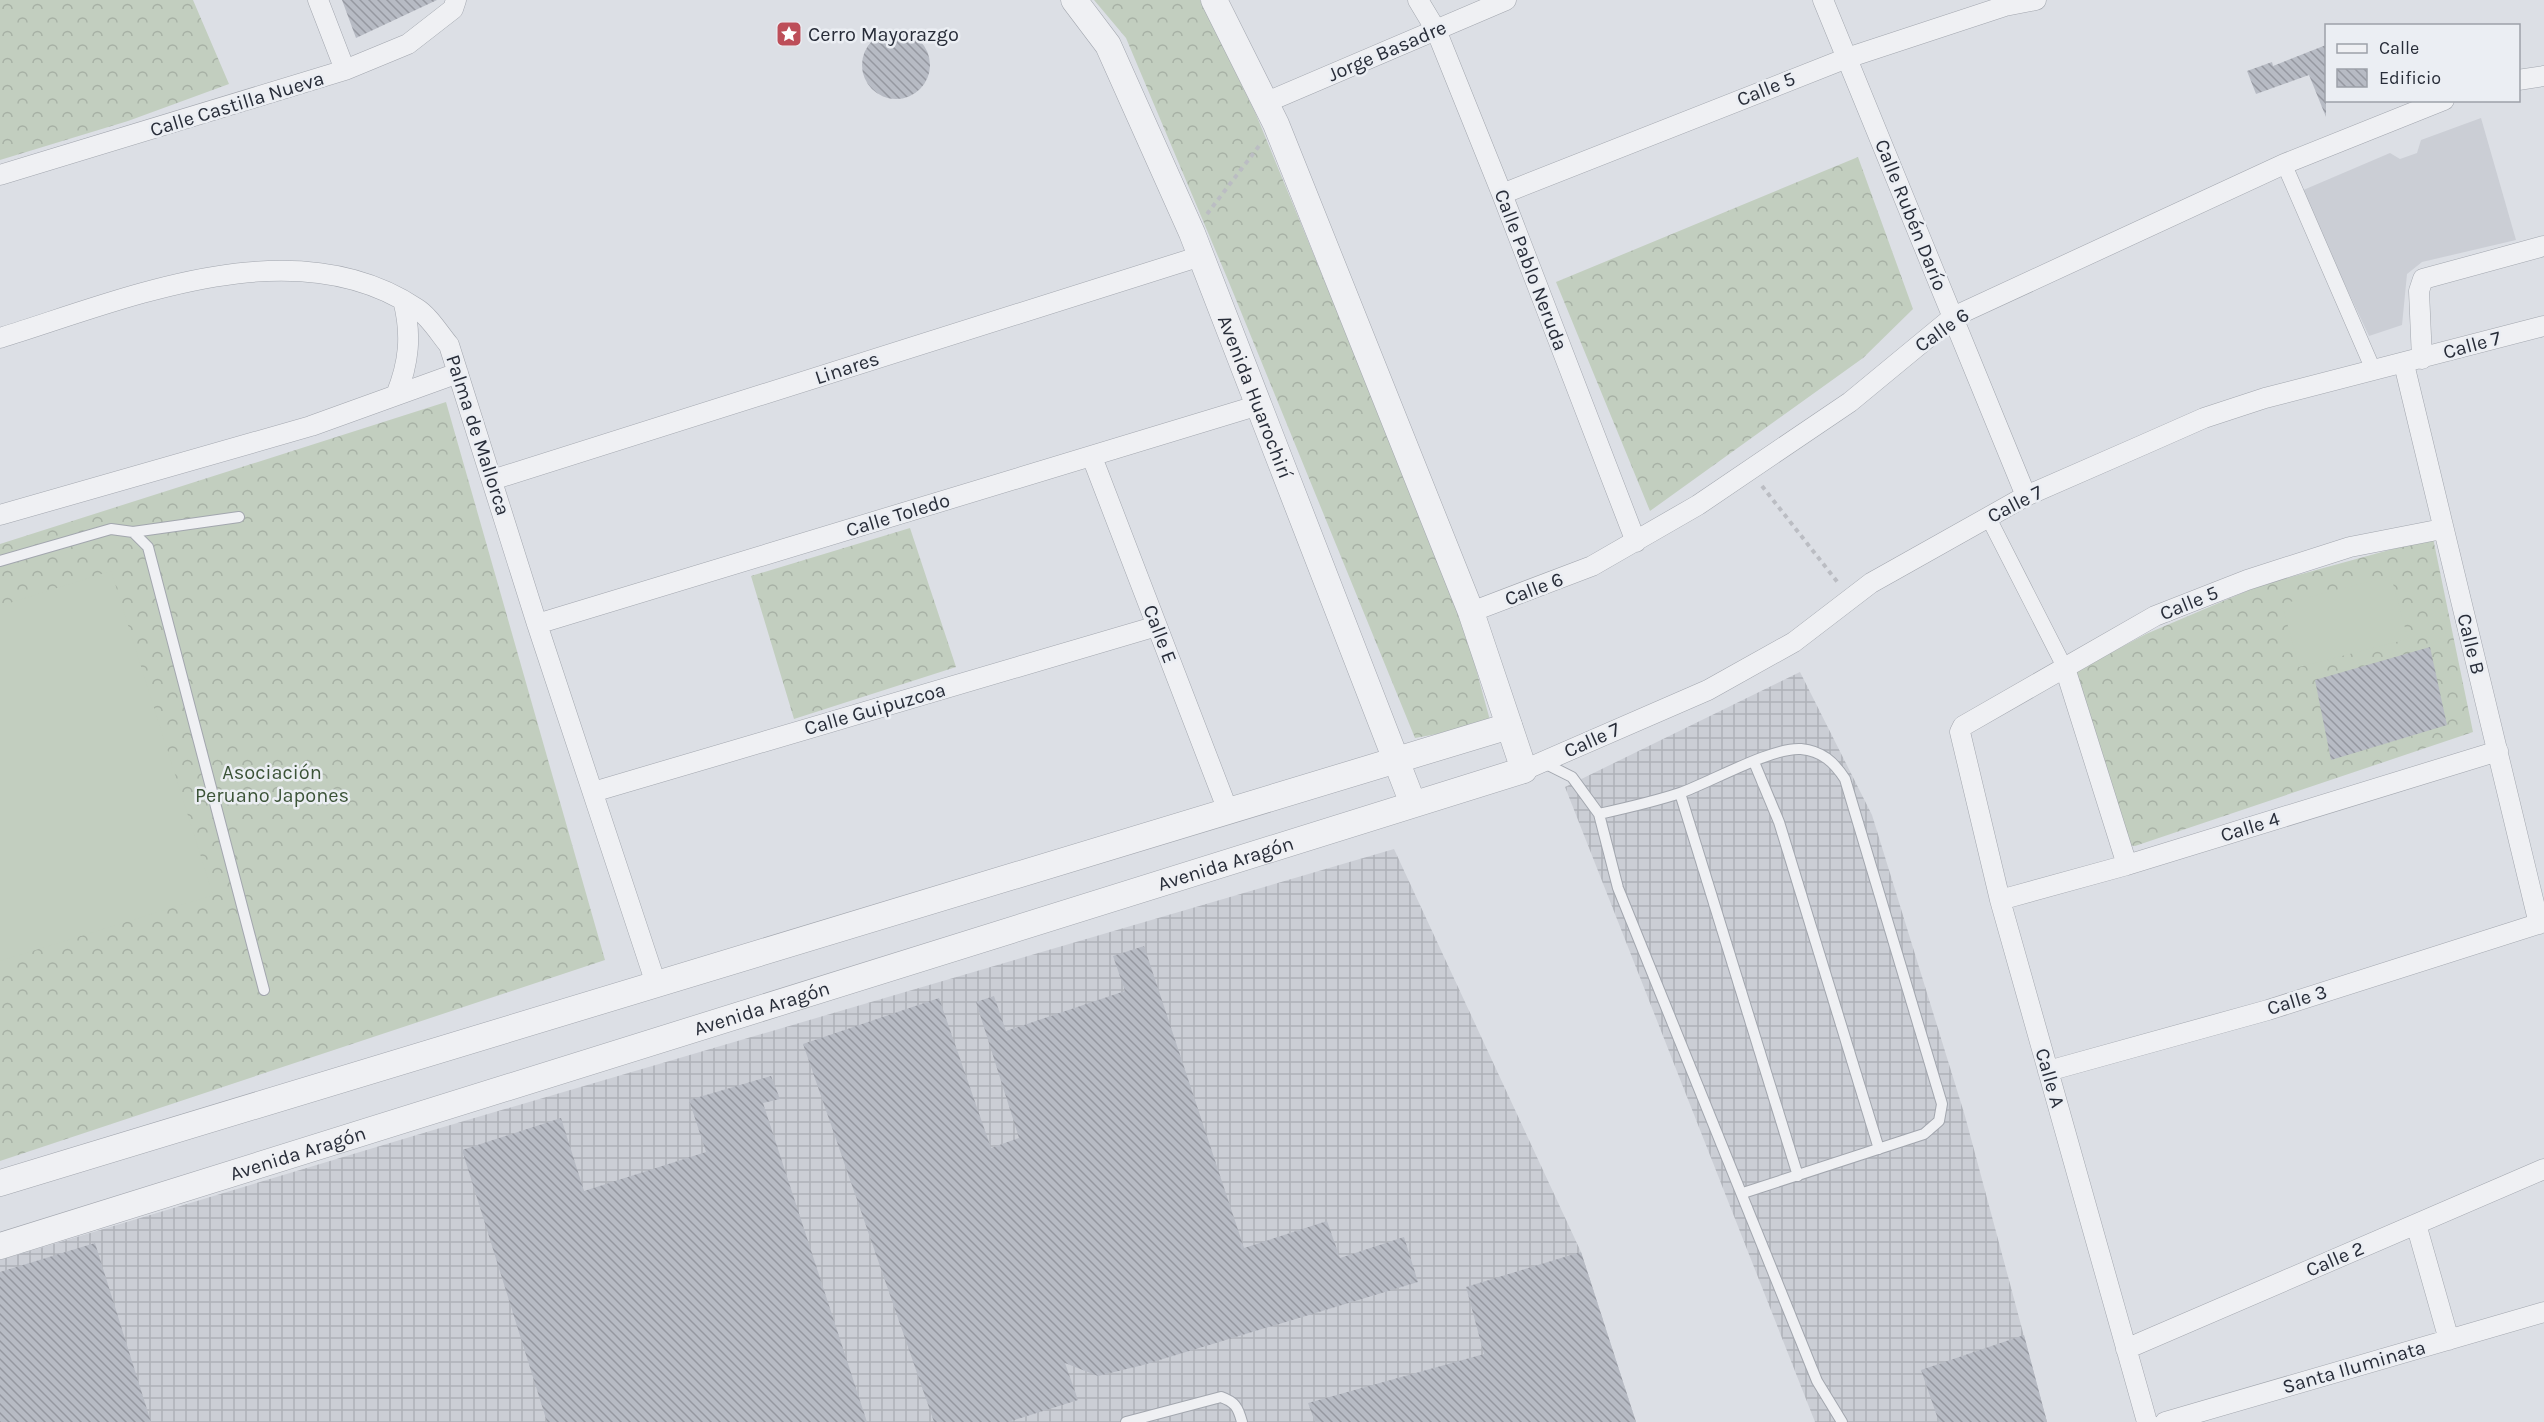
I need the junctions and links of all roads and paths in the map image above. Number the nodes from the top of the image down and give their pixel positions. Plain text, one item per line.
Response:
1 (318, 0) edge
2 (456, 0) edge
3 (1074, 0) edge
4 (1214, 0) edge
5 (1418, 0) edge
6 (1506, 0) edge
7 (1823, 0) edge
8 (2036, 0) edge
9 (1436, 30) junction
10 (1847, 58) junction
11 (345, 70) junction
12 (2544, 76) edge
13 (2520, 80) edge
14 (2439, 102) edge
15 (1272, 113) junction
16 (2284, 164) junction
17 (0, 175) edge
18 (1502, 194) junction
19 (1196, 245) junction
20 (2544, 246) edge
21 (403, 300) junction
22 (1953, 317) junction
23 (2544, 326) edge
24 (0, 338) edge
25 (2413, 361) junction
26 (2373, 369) junction
27 (458, 373) junction
28 (396, 395) junction
29 (1259, 405) junction
30 (1092, 457) junction
31 (1749, 470) junction
32 (492, 480) junction
33 (2026, 496) junction
34 (0, 515) edge
35 (239, 517) dead end
36 (1988, 517) junction
37 (2442, 529) junction
38 (134, 532) junction
39 (1636, 542) junction
40 (0, 561) edge
41 (1851, 599) junction
42 (1471, 612) junction
43 (537, 624) junction
44 (1157, 626) junction
45 (2065, 668) junction
46 (1509, 726) junction
47 (1960, 732) joint
48 (2498, 751) junction
49 (1396, 761) junction
50 (1754, 762) junction
51 (1533, 766) junction
52 (593, 792) junction
53 (1680, 793) junction
54 (1413, 804) junction
55 (1228, 811) junction
56 (1599, 814) junction
57 (2127, 865) junction
58 (2000, 900) junction
59 (2542, 923) edge
60 (656, 984) junction
61 (264, 990) dead end
62 (2048, 1071) junction
63 (1879, 1149) junction
64 (2544, 1169) edge
65 (1798, 1176) junction
66 (0, 1183) edge
67 (1743, 1193) junction
68 (2416, 1224) junction
69 (0, 1246) edge
70 (2544, 1312) edge
71 (2449, 1340) junction
72 (2126, 1349) junction
73 (1126, 1422) edge
74 (1242, 1422) edge
75 (1842, 1422) edge
76 (2147, 1422) edge
77 (2165, 1422) edge

1 - 11 street
2 - 11 street, Calle Castilla Nueva
3 - 19 street, Avenida Huarochirí
4 - 15 street
5 - 9 street, Calle Pablo Neruda
6 - 9 street, Jorge Basadre
7 - 10 street, Calle Rubén Darío
8 - 10 street, Calle 5
9 - 15 street, Jorge Basadre
9 - 18 street, Calle Pablo Neruda
10 - 18 street, Calle 5
10 - 22 street, Calle Rubén Darío
11 - 17 street, Calle Castilla Nueva
12 - 13 street
14 - 16 street, Calle 6
15 - 19 path
15 - 42 street
16 - 22 street, Calle 6
16 - 26 street
18 - 39 street, Calle Pablo Neruda
19 - 29 street, Avenida Huarochirí
19 - 32 street, Linares
20 - 25 street, Calle B
21 - 24 street, Palma de Mallorca
21 - 27 street, Palma de Mallorca
21 - 28 street
22 - 31 street, Calle 6
22 - 33 street, Calle Rubén Darío
23 - 25 street, Calle 7
25 - 26 street, Calle 7
25 - 37 street, Calle B
26 - 33 street, Calle 7
27 - 28 street
27 - 32 street, Palma de Mallorca
28 - 34 street
29 - 30 street, Calle Toledo
29 - 49 street, Avenida Huarochirí
30 - 43 street, Calle Toledo
30 - 44 street, Calle E
31 - 39 street, Calle 6
31 - 41 path
32 - 43 street, Palma de Mallorca
33 - 36 street, Calle 7
35 - 38 lane
36 - 41 street, Calle 7
36 - 45 street
37 - 45 street, Calle 5
37 - 48 street, Calle B
38 - 40 lane
38 - 61 lane
39 - 42 street, Calle 6
41 - 51 street, Calle 7
42 - 46 street
43 - 52 street, Palma de Mallorca
44 - 52 street, Calle Guipuzcoa
44 - 55 street, Calle E
45 - 47 street, Calle 5
45 - 57 street
46 - 49 street
46 - 51 street
47 - 58 street, Calle A
48 - 57 street, Calle 4
48 - 59 street, Calle B
49 - 54 street, Avenida Huarochirí
49 - 55 street
50 - 53 lane
50 - 63 lane
50 - 63 lane
51 - 54 street, Avenida Aragón
51 - 56 lane
52 - 60 street, Palma de Mallorca
53 - 56 lane
53 - 65 lane
54 - 69 street, Avenida Aragón
55 - 60 street
56 - 67 lane
57 - 58 street, Calle 4
58 - 62 street, Calle A
59 - 62 street, Calle 3
60 - 66 street
62 - 72 street, Calle A
63 - 65 lane
64 - 68 street, Calle 2
65 - 67 lane
67 - 75 lane
68 - 71 street
68 - 72 street, Calle 2
70 - 71 street, Santa Iluminata
71 - 77 street, Santa Iluminata
72 - 76 street, Calle A
73 - 74 lane

